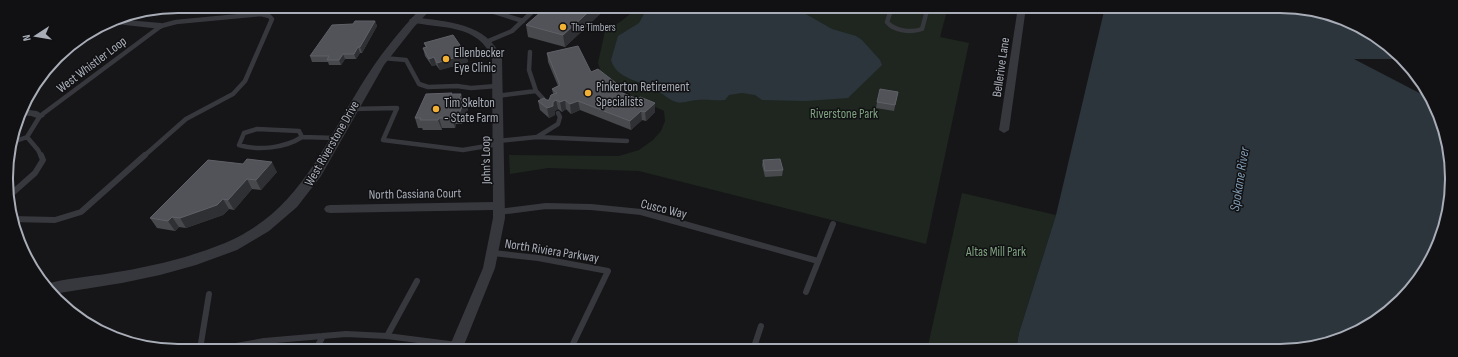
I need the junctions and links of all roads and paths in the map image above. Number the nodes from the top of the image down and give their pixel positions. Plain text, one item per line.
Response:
1 (421, 13) edge
2 (496, 13) edge
3 (531, 13) edge
4 (890, 13) edge
5 (926, 13) edge
6 (1021, 13) edge
7 (413, 20) junction
8 (124, 22) edge
9 (523, 22) junction
10 (161, 26) junction
11 (486, 42) junction
12 (530, 52) dead end
13 (383, 58) junction
14 (497, 91) junction
15 (536, 91) junction
16 (549, 106) edge
17 (352, 108) junction
18 (27, 113) edge
19 (558, 113) edge
20 (40, 116) junction
21 (1004, 130) dead end
22 (27, 137) junction
23 (302, 137) junction
24 (537, 137) junction
25 (336, 138) junction
26 (18, 140) edge
27 (627, 141) dead end
28 (498, 142) junction
29 (13, 192) edge
30 (330, 209) dead end
31 (500, 209) junction
32 (18, 219) edge
33 (833, 224) dead end
34 (493, 253) junction
35 (818, 261) junction
36 (417, 281) dead end
37 (54, 288) edge
38 (806, 292) dead end
39 (208, 294) dead end
40 (761, 326) dead end
41 (323, 336) junction
42 (387, 336) junction
43 (201, 344) edge
44 (253, 344) edge
45 (319, 344) edge
46 (437, 344) edge
47 (457, 344) edge
48 (573, 344) edge
49 (755, 344) edge

1 - 7 street, West Riverstone Drive
2 - 9 lane
3 - 9 lane
4 - 5 lane
6 - 21 street, Bellerive Lane
7 - 11 street, John's Loop
7 - 13 street, West Riverstone Drive
8 - 10 street
9 - 11 lane
10 - 20 lane, West Whistler Loop
10 - 32 lane
11 - 14 street, John's Loop
12 - 15 lane
13 - 14 lane
13 - 17 street, West Riverstone Drive
14 - 15 lane
14 - 28 street, John's Loop
15 - 16 lane
17 - 25 street, West Riverstone Drive
17 - 28 lane
18 - 20 street
19 - 24 lane
20 - 22 lane, West Whistler Loop
22 - 26 lane
22 - 29 lane
23 - 23 lane
23 - 25 lane
24 - 27 lane
24 - 28 lane
25 - 37 street, West Riverstone Drive
28 - 31 street, John's Loop
30 - 31 street, North Cassiana Court
31 - 34 street, John's Loop
31 - 35 lane, Cusco Way
33 - 35 lane
34 - 47 street, John's Loop
34 - 48 lane, North Riviera Parkway
35 - 38 lane
36 - 42 lane
39 - 43 lane
40 - 49 lane
41 - 42 lane
41 - 44 lane
41 - 45 lane
42 - 46 lane

